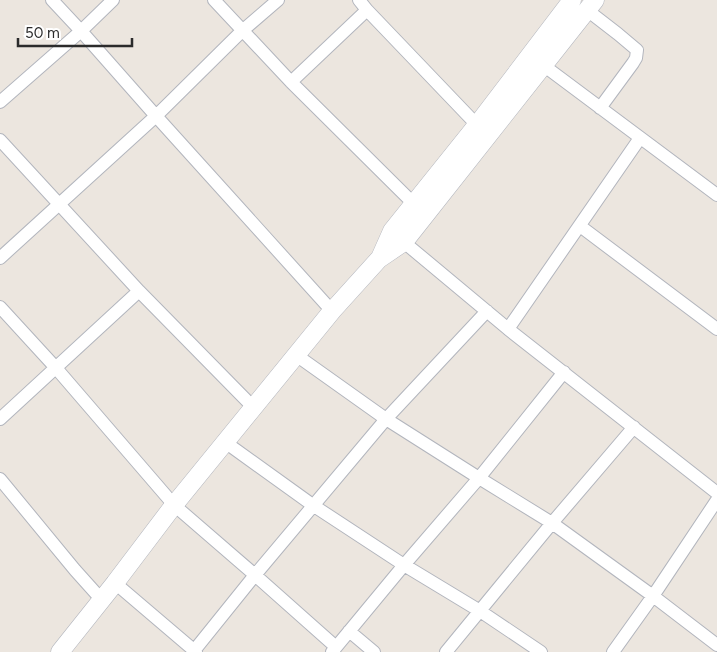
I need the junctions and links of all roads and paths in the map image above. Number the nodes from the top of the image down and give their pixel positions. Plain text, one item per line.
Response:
1 (52, 0) edge
2 (113, 0) edge
3 (214, 0) edge
4 (278, 0) edge
5 (359, 0) edge
6 (572, 0) edge
7 (591, 5) edge
8 (367, 10) junction
9 (81, 31) junction
10 (242, 31) junction
11 (543, 65) junction
12 (291, 82) junction
13 (0, 102) edge
14 (600, 108) junction
15 (156, 116) junction
16 (477, 126) junction
17 (640, 138) junction
18 (0, 140) edge
19 (717, 194) edge
20 (60, 204) junction
21 (414, 204) junction
22 (580, 226) junction
23 (398, 237) junction
24 (0, 258) edge
25 (139, 291) junction
26 (0, 307) edge
27 (332, 311) junction
28 (487, 311) junction
29 (508, 329) junction
30 (717, 329) edge
31 (296, 355) junction
32 (56, 368) junction
33 (564, 372) junction
34 (253, 407) junction
35 (0, 419) edge
36 (386, 419) junction
37 (634, 427) junction
38 (225, 442) junction
39 (478, 478) junction
40 (0, 479) edge
41 (717, 492) edge
42 (717, 500) edge
43 (174, 505) junction
44 (314, 506) junction
45 (552, 522) junction
46 (404, 565) junction
47 (255, 575) junction
48 (115, 583) junction
49 (653, 596) junction
50 (101, 599) junction
51 (480, 611) junction
52 (349, 631) junction
53 (717, 645) edge
54 (334, 650) edge
55 (194, 651) edge
56 (60, 652) edge
57 (374, 652) edge
58 (446, 652) edge
59 (541, 652) edge
60 (613, 652) edge

1 - 9 street
2 - 9 street
3 - 10 street
4 - 10 street
5 - 8 street
6 - 16 street
7 - 11 street
7 - 14 street
8 - 12 street
8 - 16 street
9 - 13 street
9 - 15 street
10 - 12 street
10 - 15 street
11 - 14 street
11 - 23 street
12 - 21 street
14 - 17 street
15 - 20 street
15 - 27 street
16 - 21 street
17 - 19 street
17 - 22 street
18 - 20 street
20 - 24 street
20 - 25 street
21 - 23 street
22 - 29 street
22 - 30 street
23 - 27 street
23 - 28 street
25 - 32 street
25 - 34 street
26 - 32 street
27 - 31 street
28 - 29 street
28 - 36 street
29 - 33 street
31 - 34 street
31 - 36 street
32 - 35 street
32 - 43 street
33 - 37 street
33 - 39 street
34 - 38 street
36 - 39 street
36 - 44 street
37 - 41 street
37 - 45 street
38 - 43 street
38 - 44 street
39 - 45 street
39 - 46 street
40 - 50 street
42 - 49 street
43 - 47 street
43 - 48 street
44 - 46 street
44 - 47 street
45 - 49 street
45 - 51 street
46 - 51 street
46 - 52 street
47 - 54 street
47 - 55 street
48 - 50 street
48 - 55 street
49 - 53 street
49 - 60 street
50 - 56 street
51 - 58 street
51 - 59 street
52 - 54 street
52 - 57 street

